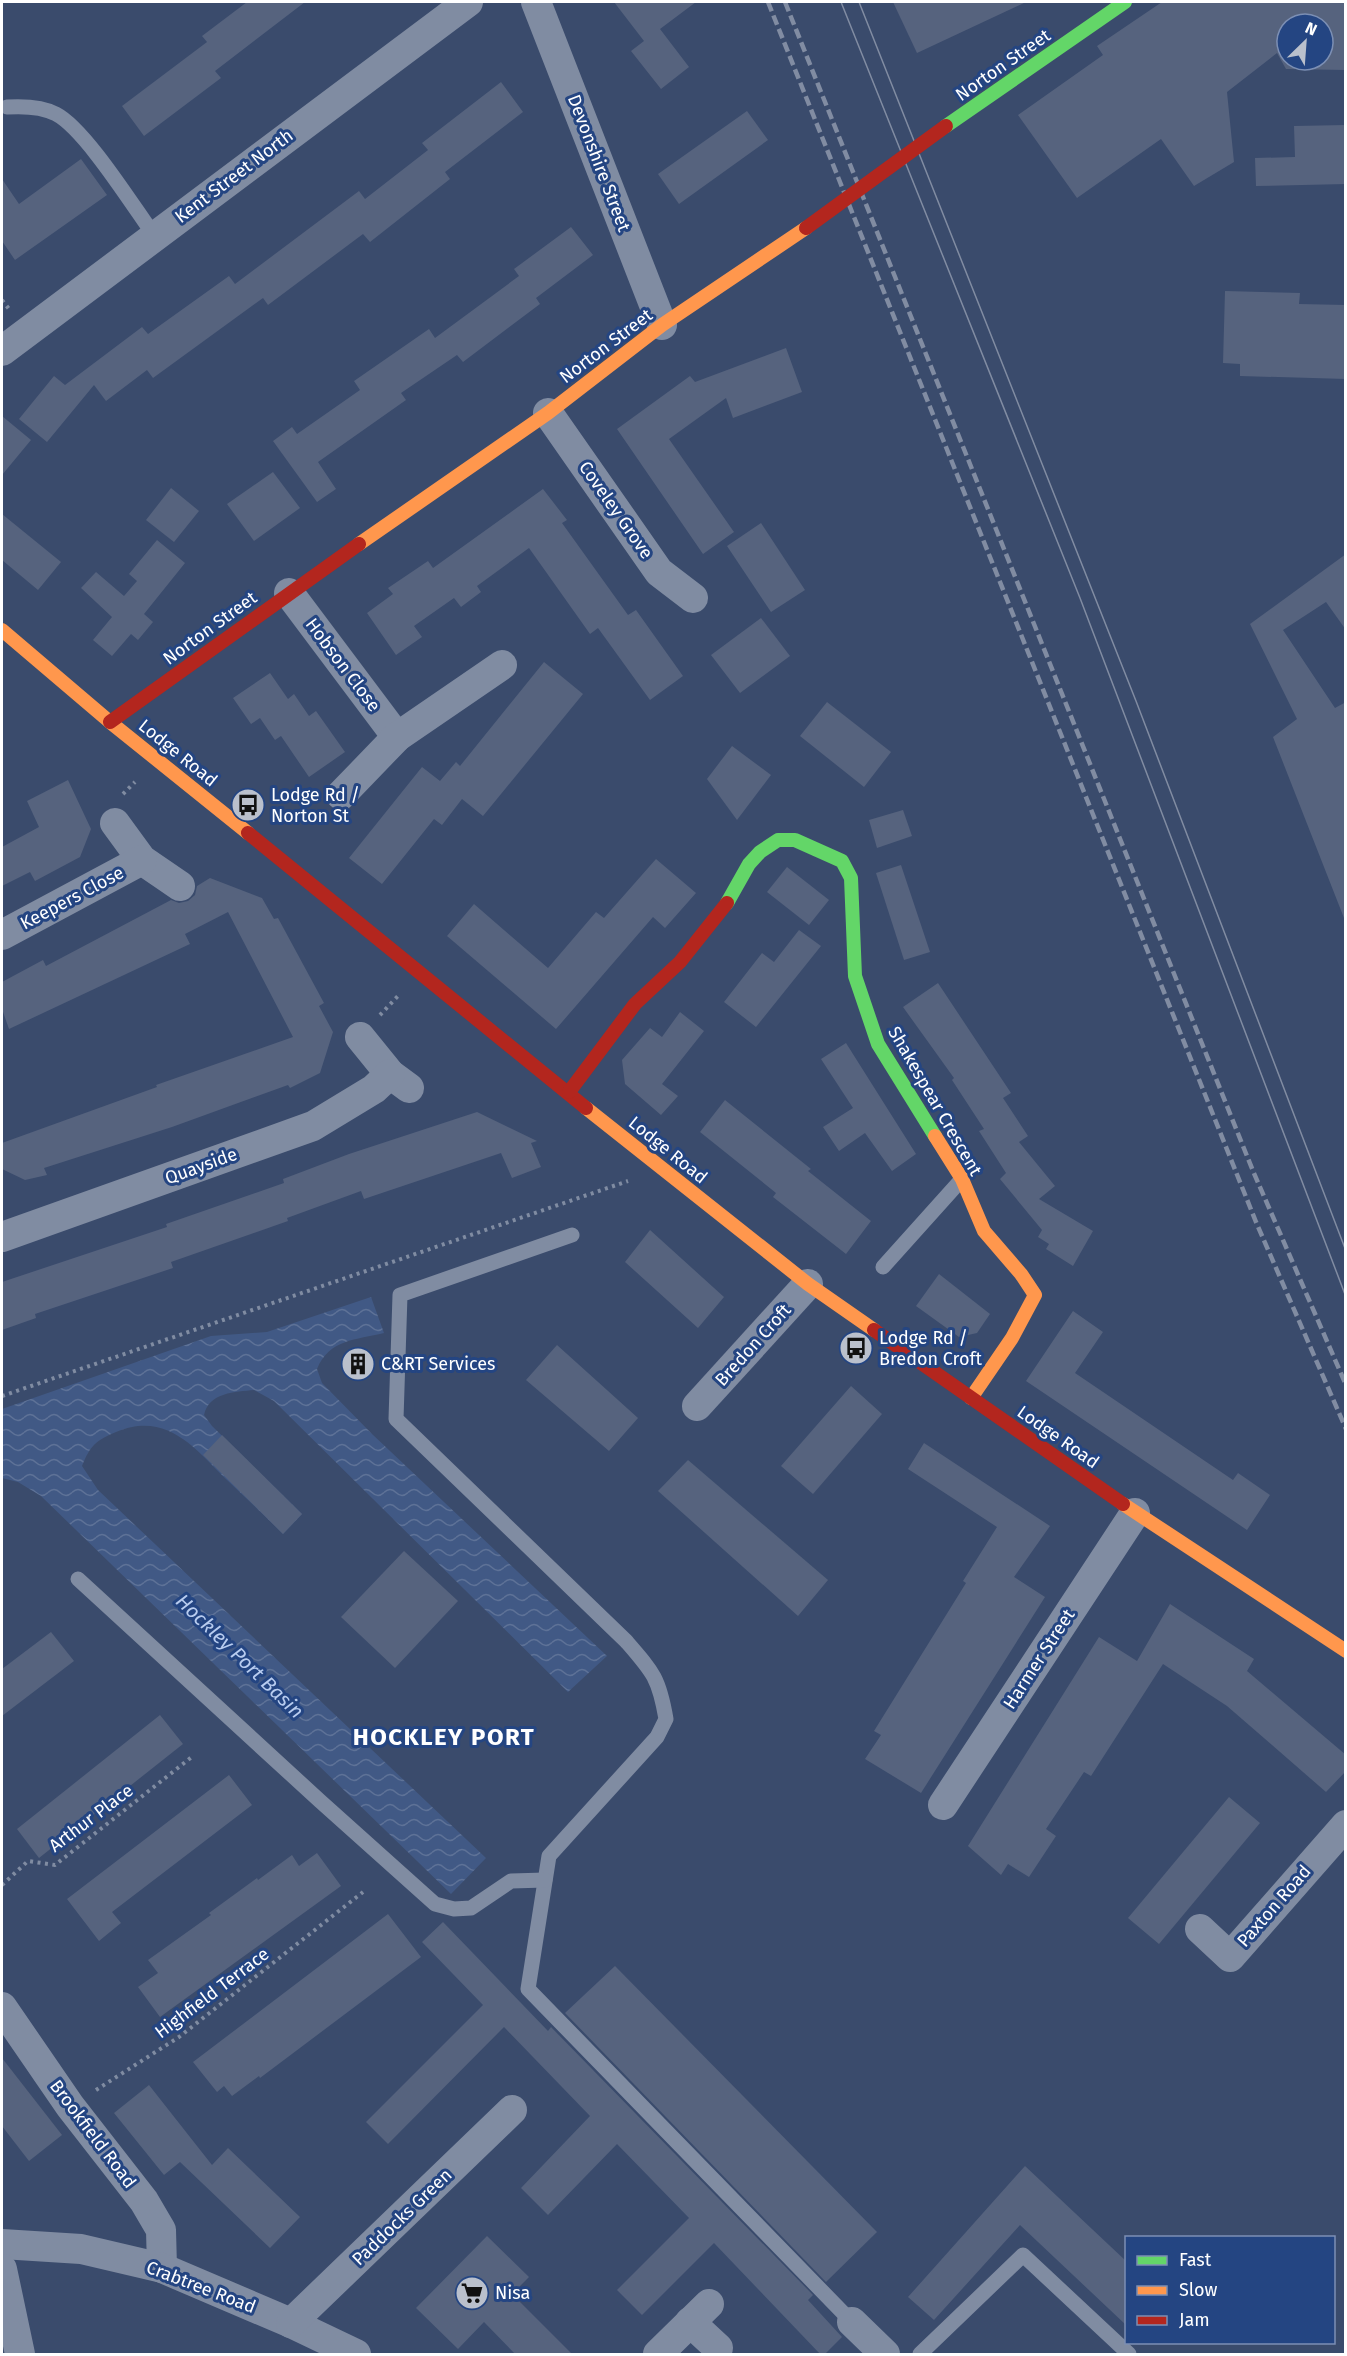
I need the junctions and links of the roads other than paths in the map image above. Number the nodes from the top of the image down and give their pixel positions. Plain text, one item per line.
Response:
1 (468, 2) edge
2 (536, 2) edge
3 (1116, 4) edge
4 (7, 107) dead end
5 (154, 236) junction
6 (662, 325) junction
7 (2, 351) edge
8 (548, 413) junction
9 (289, 593) junction
10 (693, 598) dead end
11 (2, 630) edge
12 (502, 665) dead end
13 (110, 722) junction
14 (397, 737) junction
15 (341, 795) dead end
16 (115, 823) road end
17 (142, 860) junction
18 (180, 886) dead end
19 (2, 935) edge
20 (360, 1037) road end
21 (569, 1092) junction
22 (962, 1179) junction
23 (572, 1234) dead end
24 (2, 1237) edge
25 (883, 1267) dead end
26 (808, 1284) junction
27 (971, 1398) junction
28 (698, 1406) dead end
29 (1135, 1513) junction
30 (78, 1579) dead end
31 (1346, 1651) edge
32 (943, 1805) dead end
33 (1346, 1825) edge
34 (545, 1880) junction
35 (1200, 1929) dead end
36 (2, 2007) edge
37 (512, 2110) dead end
38 (2, 2244) edge
39 (162, 2268) junction
40 (2, 2269) edge
41 (852, 2322) joint
42 (291, 2323) junction
43 (718, 2348) dead end
44 (20, 2355) edge
45 (356, 2355) edge
46 (658, 2355) edge
47 (885, 2355) edge
48 (921, 2355) edge
49 (1129, 2355) edge

1 - 5 street, Kent Street North
2 - 6 street, Devonshire Street
3 - 6 street, Norton Street, bridge
4 - 5 lane
5 - 7 street, Kent Street North
6 - 8 street, Norton Street
8 - 9 street, Norton Street
8 - 10 street, Coveley Grove
9 - 13 street, Norton Street
9 - 14 street, Hobson Close
11 - 13 street, Lodge Road
12 - 14 street
13 - 21 street, Lodge Road
14 - 15 street
16 - 17 street, Keepers Close
17 - 18 street, Keepers Close
17 - 19 street, Keepers Close
20 - 24 street, Quayside
21 - 22 street, Shakespear Crescent
21 - 26 street, Lodge Road
22 - 25 lane
22 - 27 street, Shakespear Crescent
23 - 34 lane
26 - 27 street, Lodge Road
26 - 28 street, Bredon Croft
27 - 29 street, Lodge Road
29 - 31 street, Lodge Road
29 - 32 street, Harmer Street
30 - 34 lane
33 - 35 street, Paxton Road
34 - 41 lane
36 - 39 street, Brookfield Road
37 - 42 street, Paddocks Green
38 - 39 street, Crabtree Road
39 - 42 street, Crabtree Road
40 - 44 street
41 - 47 street
42 - 45 street, Crabtree Road
43 - 46 street
48 - 49 lane

